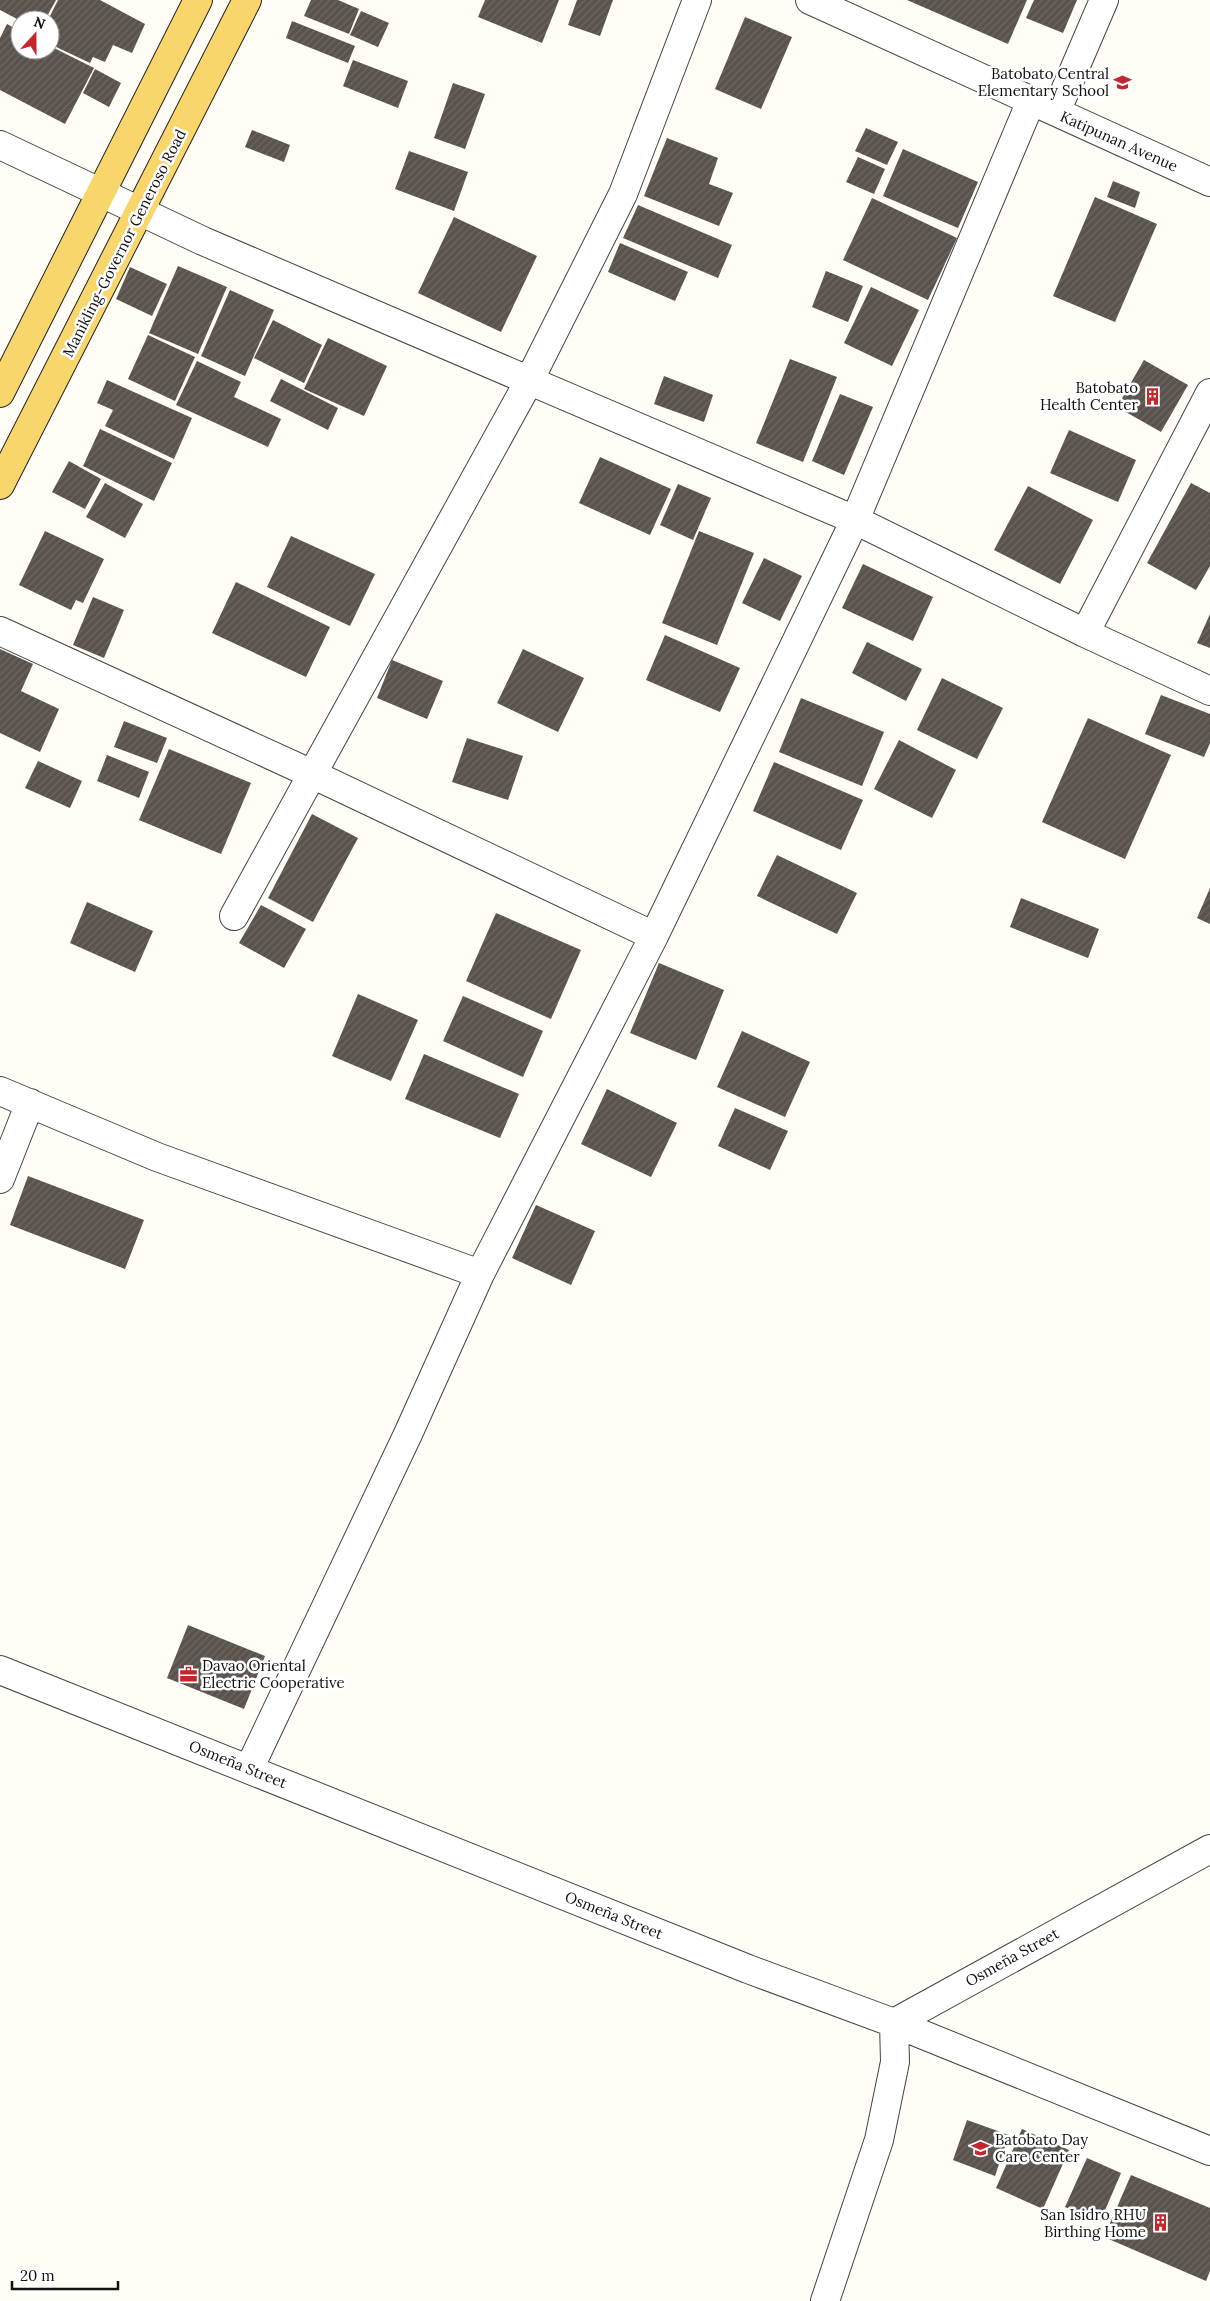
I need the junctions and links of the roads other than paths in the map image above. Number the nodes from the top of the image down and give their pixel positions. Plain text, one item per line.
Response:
1 (198, 0) edge
2 (248, 0) edge
3 (697, 0) edge
4 (810, 0) edge
5 (1104, 0) edge
6 (1031, 101) junction
7 (1056, 112) junction
8 (0, 145) edge
9 (1210, 182) edge
10 (100, 193) junction
11 (139, 212) junction
12 (529, 381) junction
13 (0, 393) edge
14 (1210, 393) edge
15 (0, 486) edge
16 (854, 520) junction
17 (0, 631) edge
18 (1085, 634) junction
19 (1210, 691) edge
20 (312, 774) junction
21 (234, 916) dead end
22 (654, 936) junction
23 (0, 1091) edge
24 (30, 1103) junction
25 (0, 1179) edge
26 (480, 1274) junction
27 (0, 1670) edge
28 (249, 1769) junction
29 (1210, 1849) edge
30 (894, 2023) junction
31 (1210, 2151) edge
32 (825, 2301) edge

1 - 10 main road
2 - 11 main road, Manikling-Governor Generoso Road
3 - 12 street
4 - 6 street, Katipunan Avenue
5 - 7 street
6 - 7 street, Katipunan Avenue
6 - 16 street
7 - 9 street, Katipunan Avenue
8 - 10 street
10 - 11 street
10 - 13 main road
11 - 12 street
11 - 15 main road, Manikling-Governor Generoso Road
12 - 16 street
12 - 20 street
14 - 18 street
16 - 18 street
16 - 22 street
17 - 20 street
18 - 19 street
20 - 21 street
20 - 22 street
22 - 26 street
23 - 24 street
24 - 25 street
24 - 26 street
26 - 28 street
27 - 28 street, Osmeña Street
28 - 30 street, Osmeña Street
29 - 30 street, Osmeña Street
30 - 31 street
30 - 32 street

